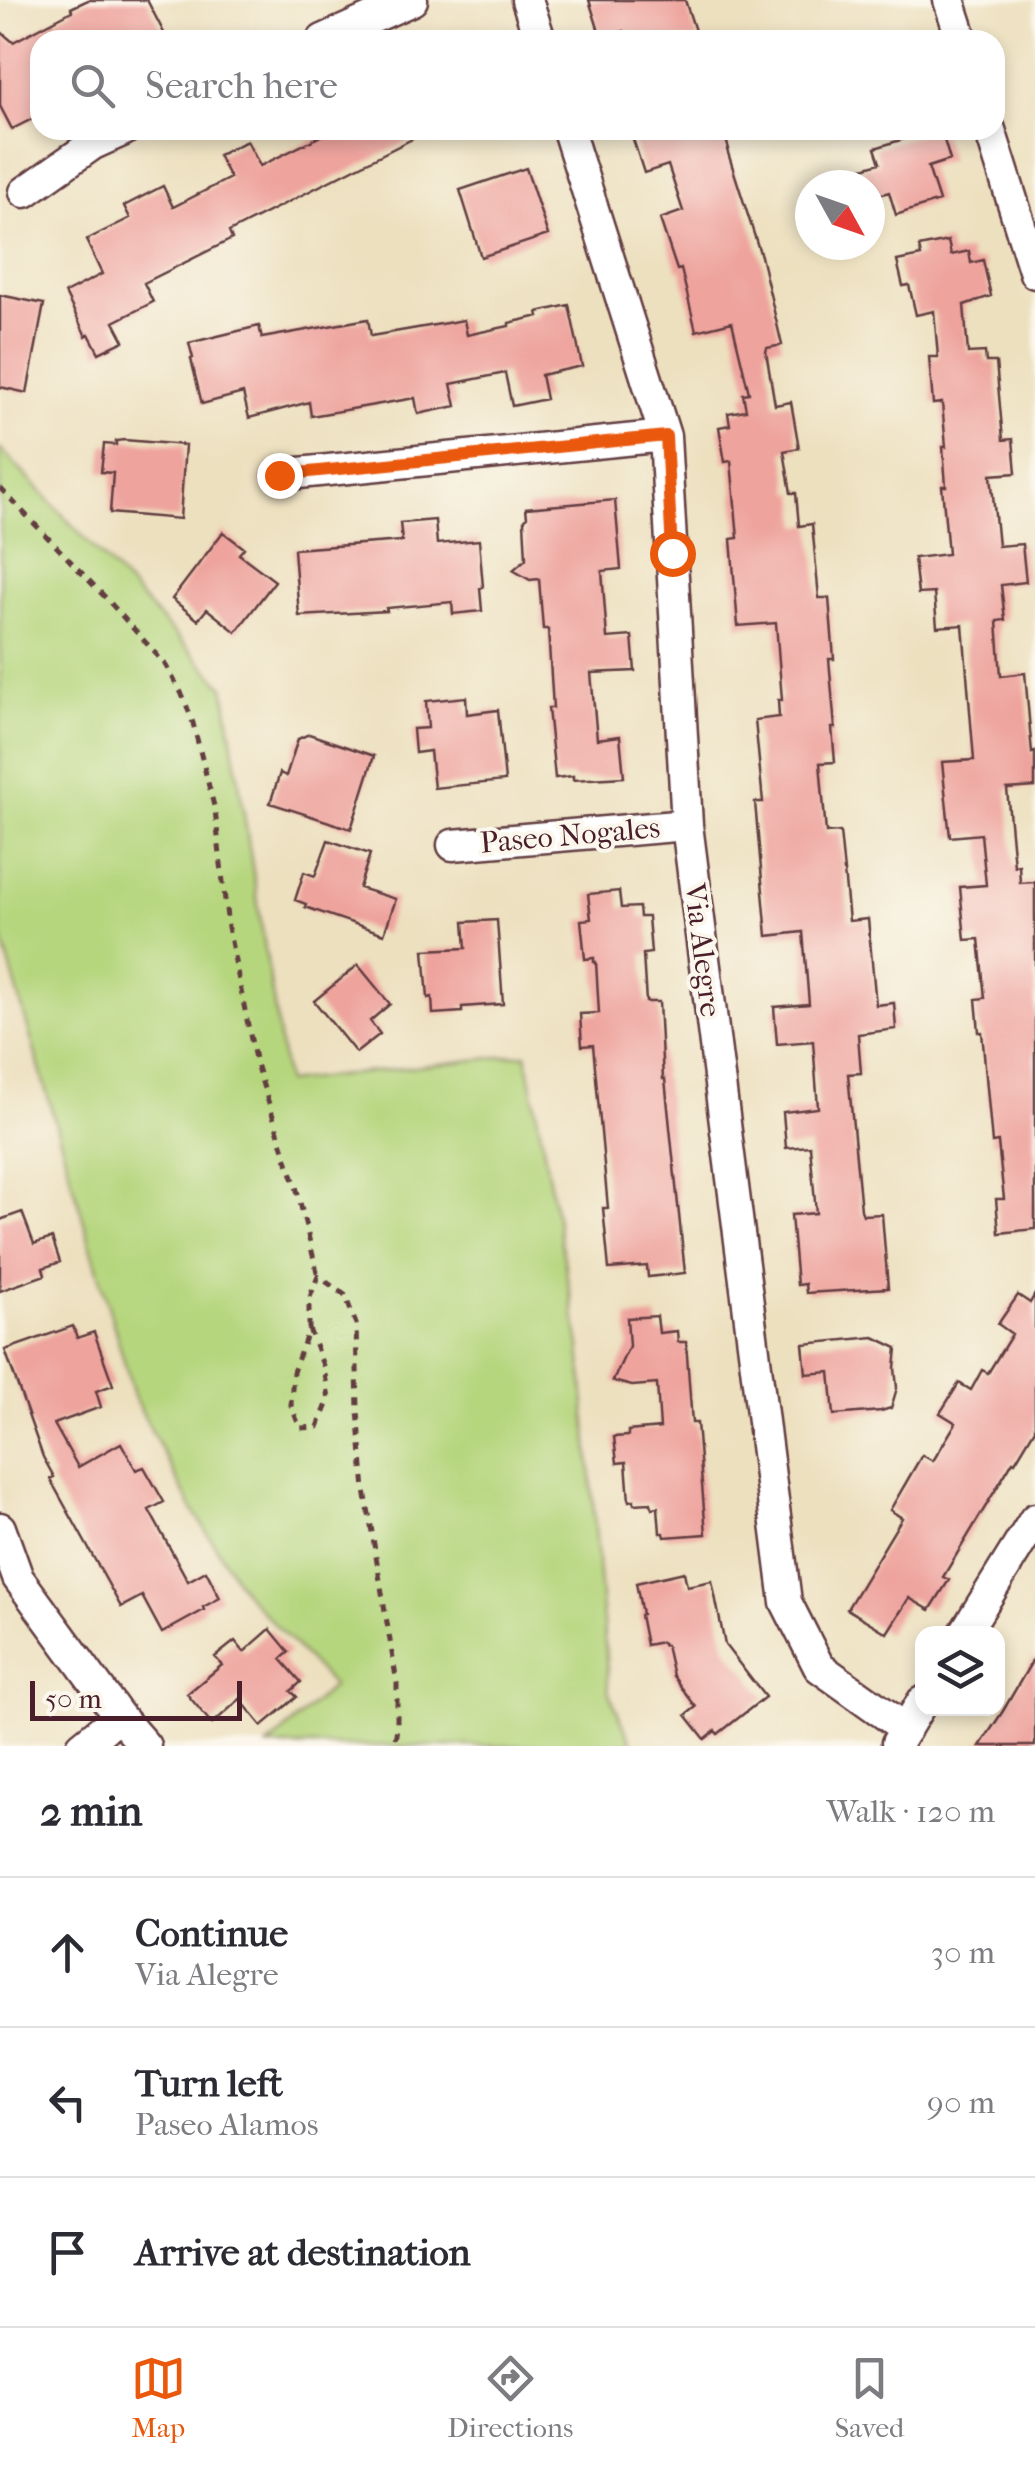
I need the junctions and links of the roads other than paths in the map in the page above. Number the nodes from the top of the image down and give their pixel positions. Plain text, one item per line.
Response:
1 (412, 0) edge
2 (527, 0) edge
3 (950, 0) edge
4 (346, 30) edge
5 (537, 30) edge
6 (959, 30) edge
7 (102, 140) edge
8 (571, 140) edge
9 (993, 140) edge
10 (25, 192) dead end
11 (1035, 274) edge
12 (666, 436) junction
13 (279, 475) dead end
14 (687, 825) junction
15 (453, 845) dead end
16 (1035, 1519) edge
17 (0, 1528) edge
18 (969, 1626) edge
19 (915, 1714) edge
20 (119, 1716) junction
21 (901, 1737) edge
22 (82, 1746) edge
23 (145, 1746) edge

1 - 4 street
2 - 5 street
3 - 6 street
7 - 10 street
8 - 12 street, Via Alegre
9 - 11 street
12 - 13 street
12 - 14 street, Via Alegre
14 - 15 street, Paseo Nogales
14 - 21 street, Via Alegre
16 - 18 street
17 - 20 street
19 - 21 street
20 - 22 street
20 - 23 street

